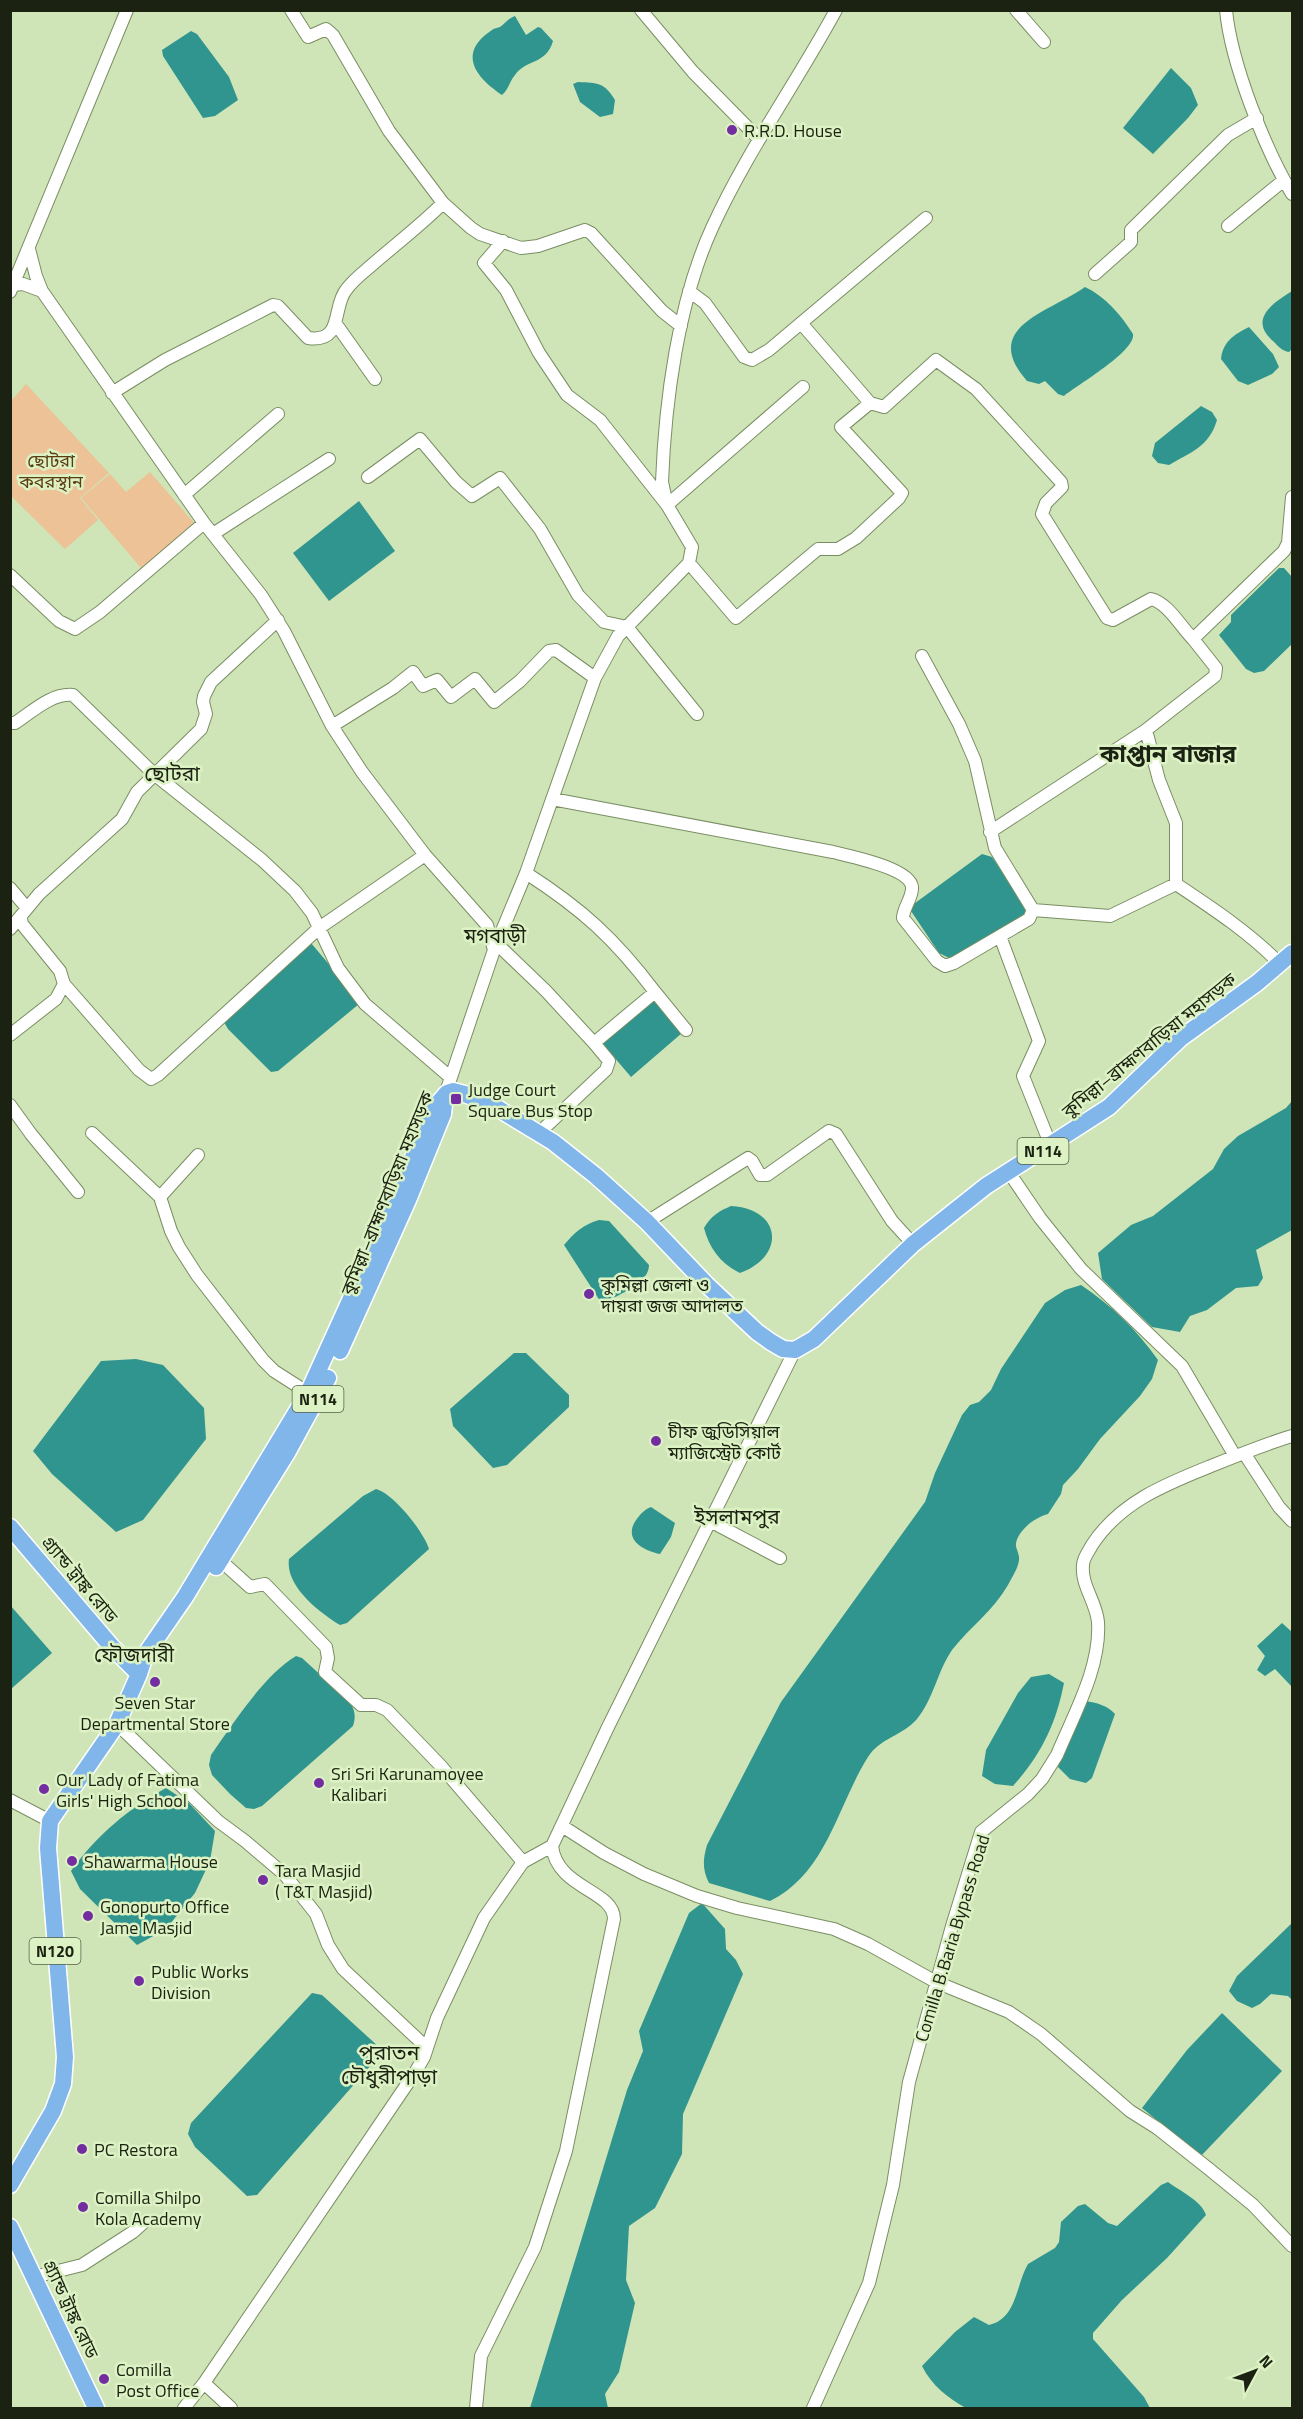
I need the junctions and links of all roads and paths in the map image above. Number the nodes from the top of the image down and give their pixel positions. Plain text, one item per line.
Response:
1 (127, 10) edge
2 (291, 10) edge
3 (641, 10) edge
4 (836, 10) edge
5 (1016, 10) edge
6 (1226, 10) edge
7 (1044, 42) dead end
8 (1257, 118) junction
9 (758, 138) junction
10 (1284, 180) junction
11 (1293, 194) edge
12 (443, 203) junction
13 (926, 218) dead end
14 (1228, 226) dead end
15 (503, 242) junction
16 (29, 249) junction
17 (1095, 274) dead end
18 (12, 289) edge
19 (42, 291) junction
20 (689, 291) junction
21 (801, 323) junction
22 (336, 324) junction
23 (681, 326) junction
24 (375, 379) dead end
25 (803, 387) dead end
26 (112, 393) junction
27 (870, 403) junction
28 (278, 414) dead end
29 (329, 459) dead end
30 (368, 477) dead end
31 (184, 495) junction
32 (1293, 497) edge
33 (667, 505) junction
34 (204, 523) junction
35 (213, 534) junction
36 (689, 563) junction
37 (10, 575) edge
38 (278, 620) junction
39 (627, 627) junction
40 (1193, 639) junction
41 (922, 656) dead end
42 (595, 678) junction
43 (696, 714) dead end
44 (10, 723) edge
45 (332, 726) junction
46 (1146, 730) junction
47 (154, 774) junction
48 (552, 799) junction
49 (990, 832) junction
50 (425, 855) junction
51 (526, 873) junction
52 (1176, 884) junction
53 (10, 888) edge
54 (1034, 910) junction
55 (24, 913) junction
56 (507, 919) junction
57 (487, 925) junction
58 (319, 927) junction
59 (10, 929) edge
60 (1000, 936) junction
61 (36, 941) junction
62 (495, 947) junction
63 (1286, 959) edge
64 (64, 984) junction
65 (655, 992) junction
66 (686, 1030) dead end
67 (10, 1035) edge
68 (594, 1043) junction
69 (450, 1077) junction
70 (445, 1095) junction
71 (10, 1105) edge
72 (92, 1133) dead end
73 (539, 1133) junction
74 (1051, 1146) junction
75 (198, 1155) dead end
76 (1008, 1171) junction
77 (78, 1192) dead end
78 (160, 1197) junction
79 (647, 1222) junction
80 (913, 1244) junction
81 (795, 1350) junction
82 (313, 1396) junction
83 (1293, 1436) edge
84 (1240, 1454) junction
85 (710, 1521) junction
86 (1293, 1521) edge
87 (10, 1527) edge
88 (780, 1558) dead end
89 (220, 1560) junction
90 (139, 1674) junction
91 (117, 1724) junction
92 (10, 1800) edge
93 (50, 1821) junction
94 (562, 1826) junction
95 (552, 1846) junction
96 (523, 1862) junction
97 (936, 1982) junction
98 (426, 2047) junction
99 (10, 2185) edge
100 (144, 2222) dead end
101 (10, 2227) edge
102 (1293, 2246) edge
103 (34, 2277) junction
104 (204, 2383) junction
105 (96, 2409) edge
106 (184, 2409) edge
107 (231, 2409) edge
108 (476, 2409) edge
109 (813, 2409) edge

1 - 16 street
2 - 12 street
3 - 9 street
4 - 9 street
5 - 7 street
6 - 8 street
8 - 10 street
8 - 17 street
9 - 20 street
10 - 11 street
10 - 14 street
12 - 15 street
12 - 22 street
13 - 21 street
15 - 23 street
15 - 33 street
16 - 18 street
16 - 19 street
18 - 19 street
19 - 26 street
20 - 21 street
20 - 23 street
21 - 27 street
22 - 24 street
22 - 26 street
23 - 33 street
25 - 33 street
26 - 31 street
27 - 36 street
27 - 40 street
28 - 31 street
29 - 35 street
30 - 39 street
31 - 34 street
32 - 40 street
33 - 36 street
34 - 35 street
34 - 37 street
35 - 38 street
36 - 39 street
38 - 45 street
38 - 47 street
39 - 42 street
39 - 43 street
40 - 46 street
41 - 49 street
42 - 45 street
42 - 48 street
44 - 47 street
45 - 50 street
46 - 49 street
46 - 52 street
47 - 55 street
47 - 58 street
48 - 51 street
48 - 60 street
49 - 54 street
50 - 57 street
50 - 58 street
51 - 56 street
51 - 65 street
52 - 54 street
52 - 63 street
53 - 55 street
54 - 60 street
55 - 59 street
55 - 61 street
56 - 57 street
56 - 62 street
57 - 62 street
58 - 64 street
58 - 69 street
59 - 61 street
60 - 74 street
61 - 64 street
62 - 68 street
62 - 69 street
63 - 74 highway, কুমিল্লা–ব্রাহ্মণবাড়িয়া মহাসড়ক / N114
64 - 67 street
65 - 66 street
65 - 68 street
68 - 73 street
69 - 70 street
70 - 73 highway, কুমিল্লা–ব্রাহ্মণবাড়িয়া মহাসড়ক
70 - 82 highway, কুমিল্লা–ব্রাহ্মণবাড়িয়া মহাসড়ক / N114
71 - 77 street
72 - 78 street
73 - 79 highway, কুমিল্লা–ব্রাহ্মণবাড়িয়া মহাসড়ক
74 - 76 highway, কুমিল্লা–ব্রাহ্মণবাড়িয়া মহাসড়ক / N114
75 - 78 street
76 - 80 highway, কুমিল্লা–ব্রাহ্মণবাড়িয়া মহাসড়ক / N114
76 - 84 street
78 - 82 street
79 - 80 street
79 - 81 highway, কুমিল্লা–ব্রাহ্মণবাড়িয়া মহাসড়ক
80 - 81 highway, কুমিল্লা–ব্রাহ্মণবাড়িয়া মহাসড়ক / N114
81 - 85 street
82 - 89 highway, কুমিল্লা–ব্রাহ্মণবাড়িয়া মহাসড়ক / N114
82 - 90 highway, N114
83 - 84 street, Comilla B.Baria Bypass Road
84 - 86 street
84 - 97 street, Comilla B.Baria Bypass Road
85 - 88 street
85 - 94 street
87 - 90 highway, গ্র্যান্ড ট্রাঙ্ক রোড
89 - 90 highway, কুমিল্লা–ব্রাহ্মণবাড়িয়া মহাসড়ক / N114
89 - 96 street
90 - 91 highway
91 - 93 highway
91 - 98 street
92 - 93 street
93 - 99 highway, N120
94 - 95 street
94 - 97 street
95 - 96 street
95 - 108 street
96 - 98 street
97 - 102 street
97 - 109 street, Comilla B.Baria Bypass Road
98 - 104 street
100 - 103 street
101 - 103 highway, গ্র্যান্ড ট্রাঙ্ক রোড
103 - 105 highway, গ্র্যান্ড ট্রাঙ্ক রোড
104 - 106 street
104 - 107 street

